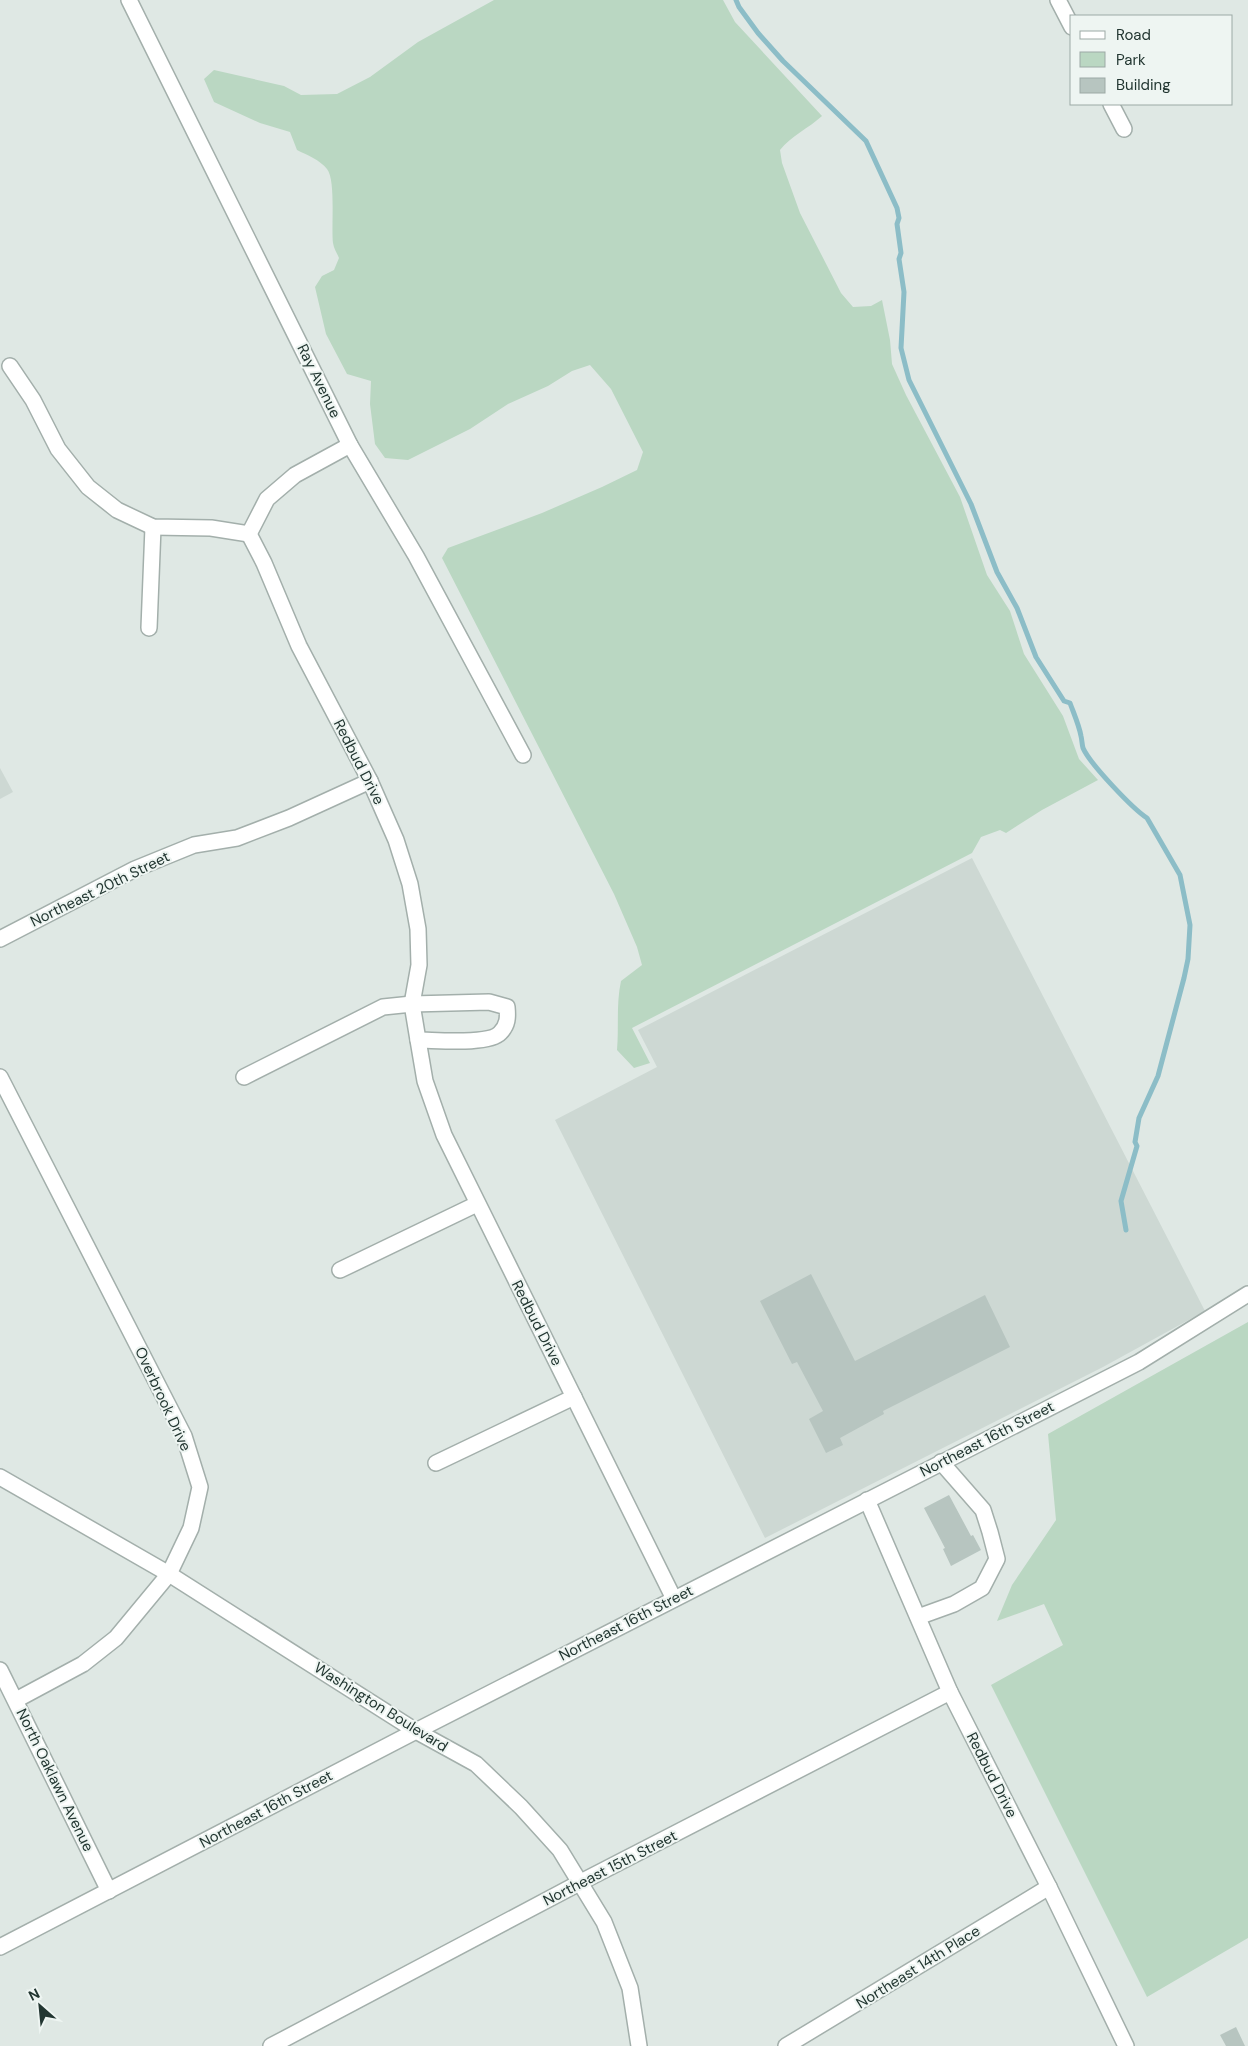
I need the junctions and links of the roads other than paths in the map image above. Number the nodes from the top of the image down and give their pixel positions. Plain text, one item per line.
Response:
1 (129, 0) edge
2 (1058, 0) edge
3 (1070, 23) edge
4 (1112, 105) edge
5 (1124, 129) dead end
6 (10, 366) dead end
7 (350, 445) junction
8 (153, 526) junction
9 (249, 534) junction
10 (149, 628) dead end
11 (523, 755) dead end
12 (370, 781) junction
13 (0, 939) edge
14 (412, 1004) junction
15 (418, 1040) junction
16 (0, 1077) edge
17 (244, 1077) dead end
18 (477, 1204) junction
19 (340, 1270) dead end
20 (1248, 1294) edge
21 (574, 1397) junction
22 (941, 1462) junction
23 (436, 1463) dead end
24 (0, 1477) edge
25 (867, 1500) junction
26 (169, 1574) junction
27 (674, 1599) junction
28 (918, 1617) junction
29 (0, 1670) edge
30 (950, 1692) junction
31 (16, 1700) junction
32 (416, 1730) junction
33 (581, 1882) junction
34 (1049, 1887) junction
35 (109, 1891) junction
36 (0, 1947) edge
37 (272, 2046) edge
38 (639, 2046) edge
39 (786, 2046) edge
40 (1126, 2046) edge

1 - 7 street, Ray Avenue
2 - 3 street
4 - 5 street
6 - 8 street
7 - 9 street
7 - 11 street, Ray Avenue
8 - 9 street
8 - 10 street
9 - 12 street, Redbud Drive
12 - 13 street, Northeast 20th Street
12 - 14 street, Redbud Drive
14 - 15 street, Redbud Drive
14 - 15 street
14 - 17 street
15 - 18 street, Redbud Drive
16 - 26 street, Overbrook Drive
18 - 19 street
18 - 21 street, Redbud Drive
20 - 22 street, Northeast 16th Street
21 - 23 street
21 - 27 street, Redbud Drive
22 - 25 street, Northeast 16th Street
22 - 28 street
24 - 26 street, Washington Boulevard
25 - 27 street, Northeast 16th Street
25 - 28 street, Redbud Drive
26 - 31 street, Overbrook Drive
26 - 32 street, Washington Boulevard
27 - 32 street, Northeast 16th Street
28 - 30 street, Redbud Drive
29 - 31 street, North Oaklawn Avenue
30 - 33 street, Northeast 15th Street
30 - 34 street, Redbud Drive
31 - 35 street, North Oaklawn Avenue
32 - 33 street, Washington Boulevard
32 - 35 street, Northeast 16th Street
33 - 37 street, Northeast 15th Street
33 - 38 street, Washington Boulevard
34 - 39 street, Northeast 14th Place
34 - 40 street, Redbud Drive
35 - 36 street, Northeast 16th Street

